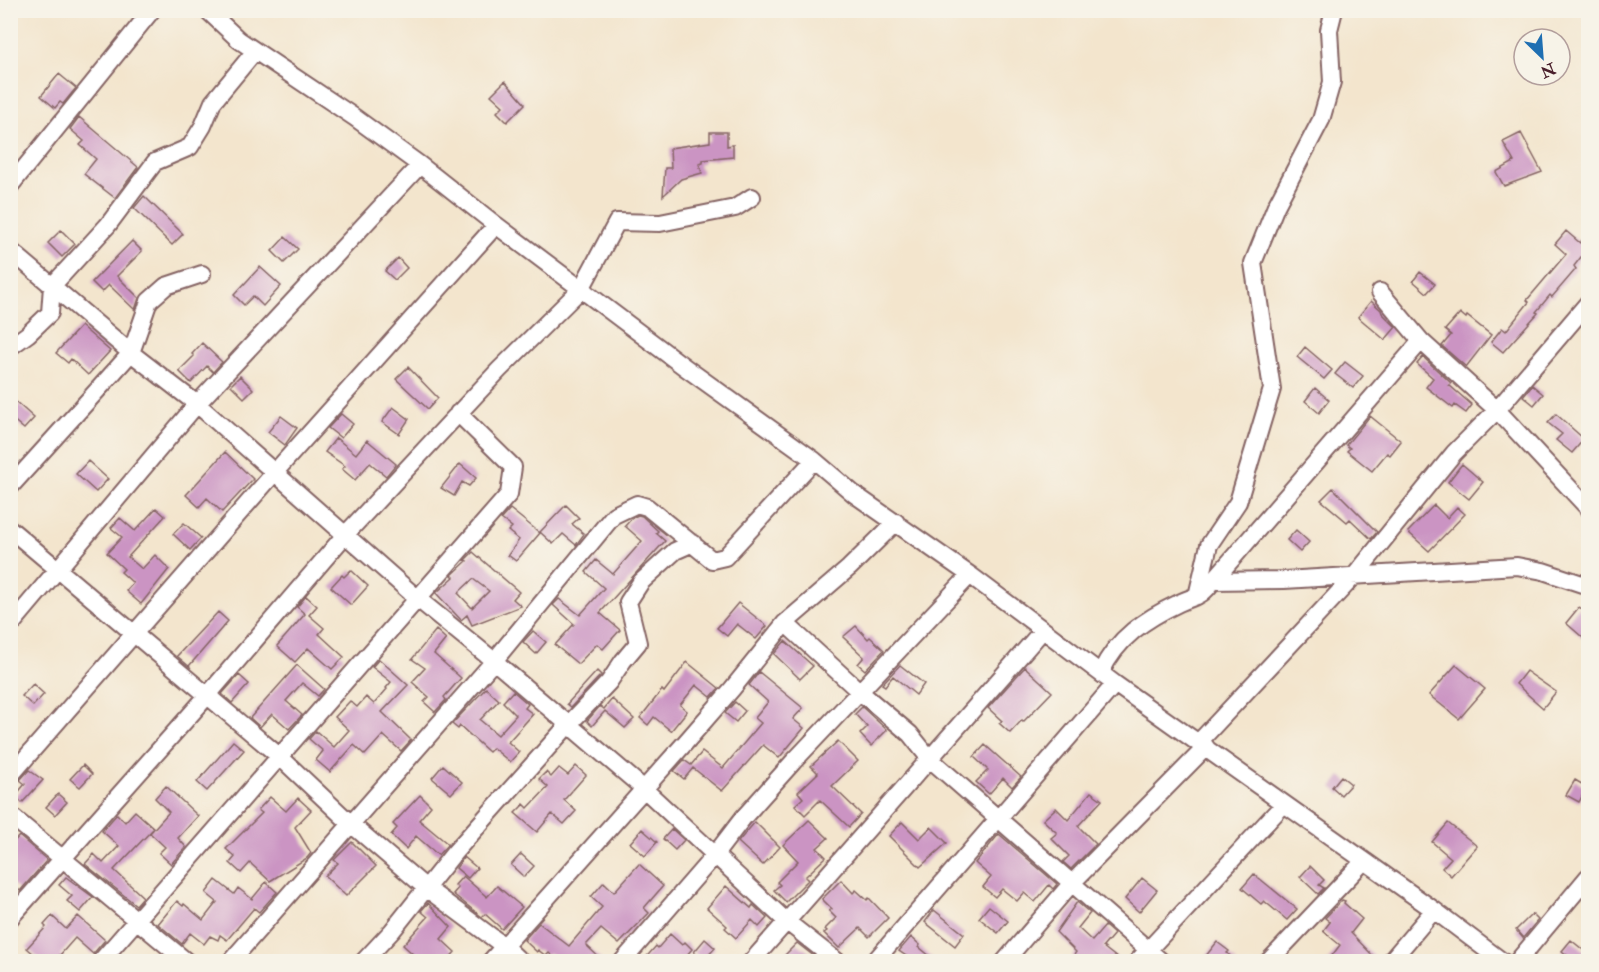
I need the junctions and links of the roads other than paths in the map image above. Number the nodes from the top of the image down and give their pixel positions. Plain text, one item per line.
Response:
1 (152, 10) edge
2 (207, 10) edge
3 (1334, 10) edge
4 (255, 51) junction
5 (420, 165) junction
6 (10, 186) edge
7 (752, 197) dead end
8 (496, 225) junction
9 (10, 250) edge
10 (202, 274) dead end
11 (52, 286) junction
12 (581, 289) junction
13 (1380, 292) dead end
14 (1588, 303) edge
15 (1421, 341) junction
16 (10, 347) edge
17 (131, 353) junction
18 (197, 404) junction
19 (1497, 410) junction
20 (458, 413) junction
21 (814, 460) junction
22 (275, 472) junction
23 (10, 487) edge
24 (1588, 508) edge
25 (896, 522) junction
26 (10, 529) edge
27 (345, 535) junction
28 (693, 543) junction
29 (58, 570) junction
30 (1356, 574) junction
31 (970, 575) junction
32 (1213, 581) junction
33 (1588, 586) edge
34 (1197, 596) junction
35 (418, 599) junction
36 (785, 623) junction
37 (10, 626) edge
38 (1042, 631) junction
39 (135, 634) junction
40 (494, 661) junction
41 (1101, 672) junction
42 (1115, 684) junction
43 (859, 691) junction
44 (207, 696) junction
45 (569, 724) junction
46 (1202, 745) junction
47 (279, 756) junction
48 (930, 759) junction
49 (10, 776) edge
50 (643, 788) junction
51 (1284, 804) junction
52 (10, 815) edge
53 (999, 818) junction
54 (351, 824) junction
55 (714, 856) junction
56 (63, 860) junction
57 (1364, 861) junction
58 (1588, 877) edge
59 (1071, 884) junction
60 (426, 888) junction
61 (1434, 910) junction
62 (10, 918) edge
63 (136, 921) junction
64 (786, 921) junction
65 (504, 946) junction
66 (1142, 956) edge
67 (100, 962) edge
68 (187, 962) edge
69 (231, 962) edge
70 (363, 962) edge
71 (490, 962) edge
72 (521, 962) edge
73 (622, 962) edge
74 (751, 962) edge
75 (838, 962) edge
76 (874, 962) edge
77 (1004, 962) edge
78 (1162, 962) edge
79 (1268, 962) edge
80 (1390, 962) edge
81 (1503, 962) edge
82 (1517, 962) edge

1 - 6 street
2 - 4 street
3 - 34 street
4 - 5 street
4 - 11 street
5 - 8 street
5 - 18 street
7 - 12 street
8 - 12 street
8 - 22 street
9 - 11 street
10 - 17 street
11 - 16 street
11 - 17 street
12 - 20 street
12 - 21 street
13 - 15 street
14 - 19 street
15 - 19 street
15 - 32 street
17 - 18 street
17 - 23 street
18 - 22 street
18 - 29 street
19 - 24 street
19 - 30 street
20 - 27 street
20 - 35 street
21 - 25 street
21 - 28 street
22 - 27 street
22 - 39 street
25 - 31 street
25 - 36 street
26 - 29 street
27 - 35 street
27 - 44 street
28 - 40 street
28 - 45 street
29 - 37 street
29 - 39 street
30 - 32 street
30 - 33 street
30 - 46 street
31 - 38 street
31 - 43 street
32 - 34 street
34 - 41 street
35 - 40 street
35 - 47 street
36 - 43 street
36 - 50 street
38 - 41 street
38 - 48 street
39 - 44 street
39 - 49 street
40 - 45 street
40 - 54 street
41 - 42 street
42 - 46 street
42 - 53 street
43 - 48 street
43 - 55 street
44 - 47 street
44 - 56 street
45 - 50 street
45 - 60 street
46 - 51 street
46 - 59 street
47 - 54 street
47 - 63 street
48 - 53 street
48 - 64 street
50 - 55 street
50 - 65 street
51 - 57 street
51 - 66 street
52 - 56 street
53 - 59 street
53 - 76 street
54 - 60 street
54 - 69 street
55 - 64 street
55 - 73 street
56 - 62 street
56 - 63 street
57 - 61 street
57 - 79 street
58 - 82 street
59 - 66 street
59 - 77 street
60 - 65 street
60 - 70 street
61 - 80 street
61 - 81 street
63 - 67 street
63 - 68 street
64 - 74 street
64 - 75 street
65 - 71 street
65 - 72 street
66 - 78 street

